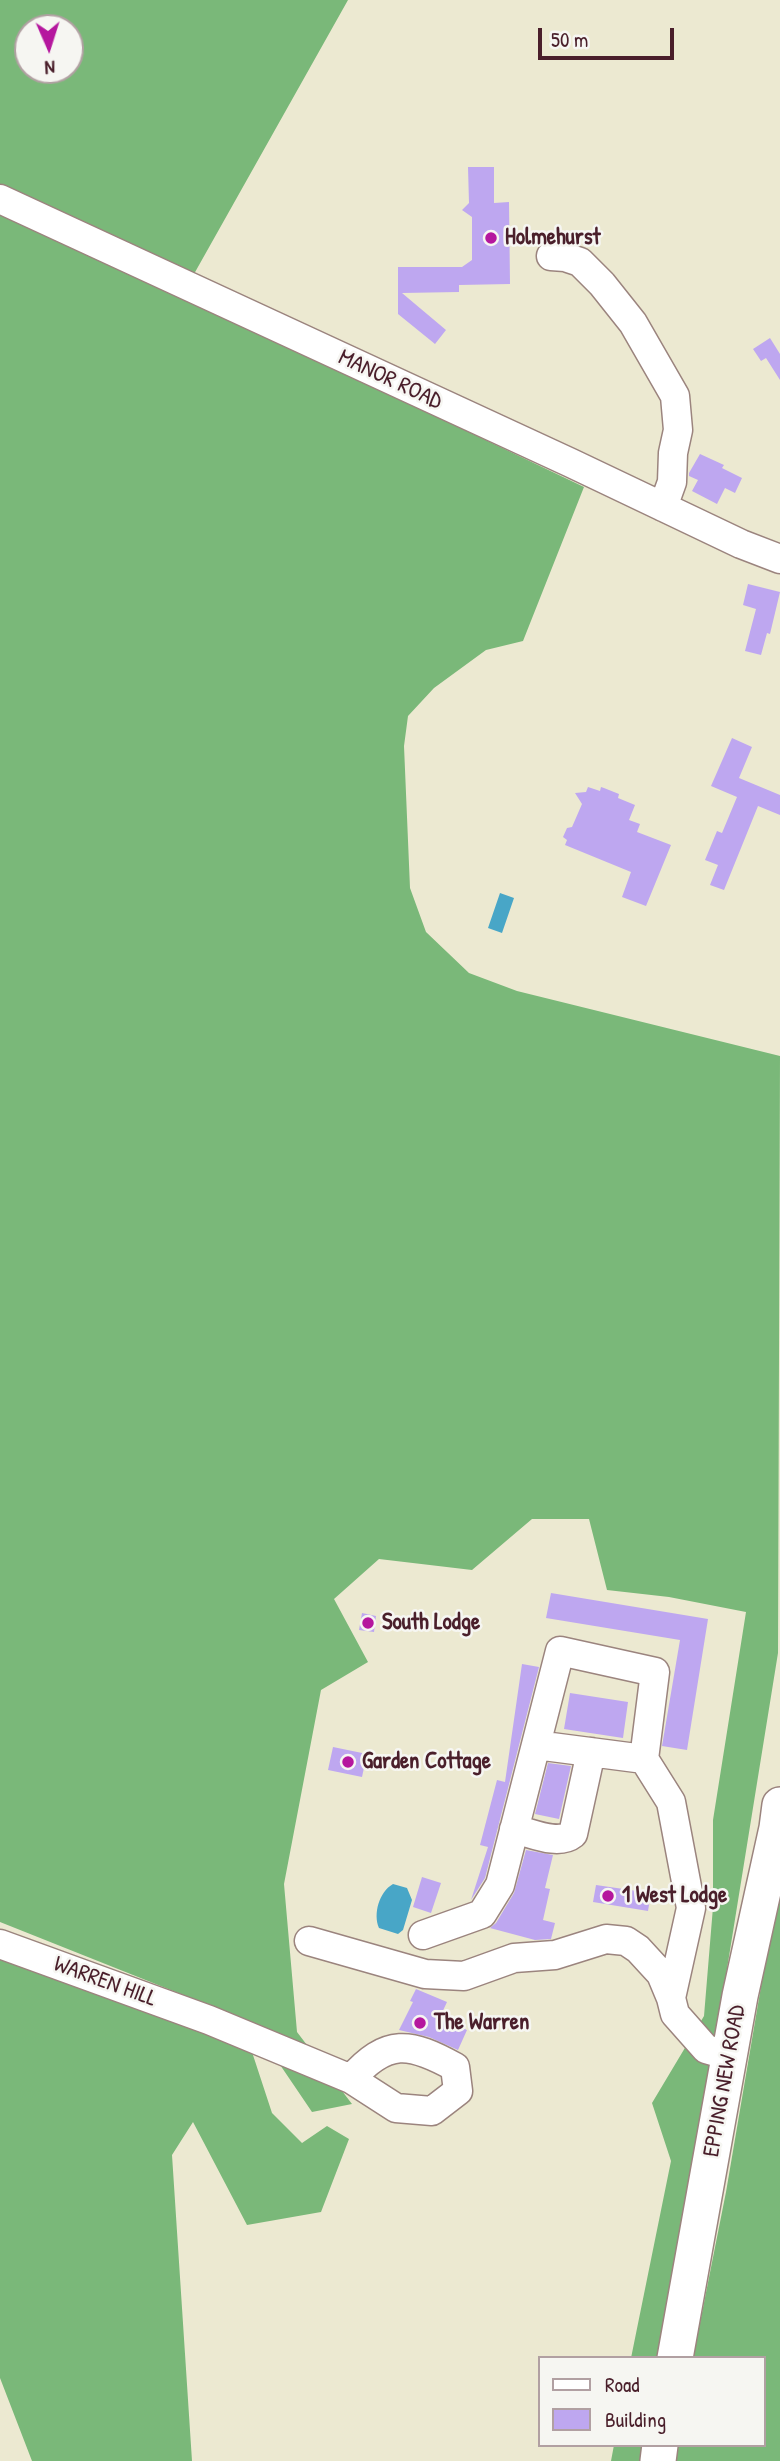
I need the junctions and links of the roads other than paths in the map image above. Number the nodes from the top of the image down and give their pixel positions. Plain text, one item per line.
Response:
1 (0, 199) edge
2 (551, 256) dead end
3 (663, 507) junction
4 (780, 559) edge
5 (536, 1745) junction
6 (591, 1752) junction
7 (644, 1759) junction
8 (780, 1804) edge
9 (514, 1829) junction
10 (423, 1935) dead end
11 (309, 1941) dead end
12 (0, 1944) edge
13 (671, 1998) junction
14 (730, 2056) junction
15 (351, 2079) dead end
16 (676, 2356) edge

1 - 3 street, MANOR ROAD
2 - 3 street
3 - 4 street, MANOR ROAD
5 - 6 street
5 - 7 street
5 - 9 street
6 - 7 street
6 - 9 street
7 - 13 street
8 - 14 main road, EPPING NEW ROAD
9 - 10 street
11 - 13 street
12 - 15 street, WARREN HILL
13 - 14 street
14 - 16 main road, EPPING NEW ROAD

